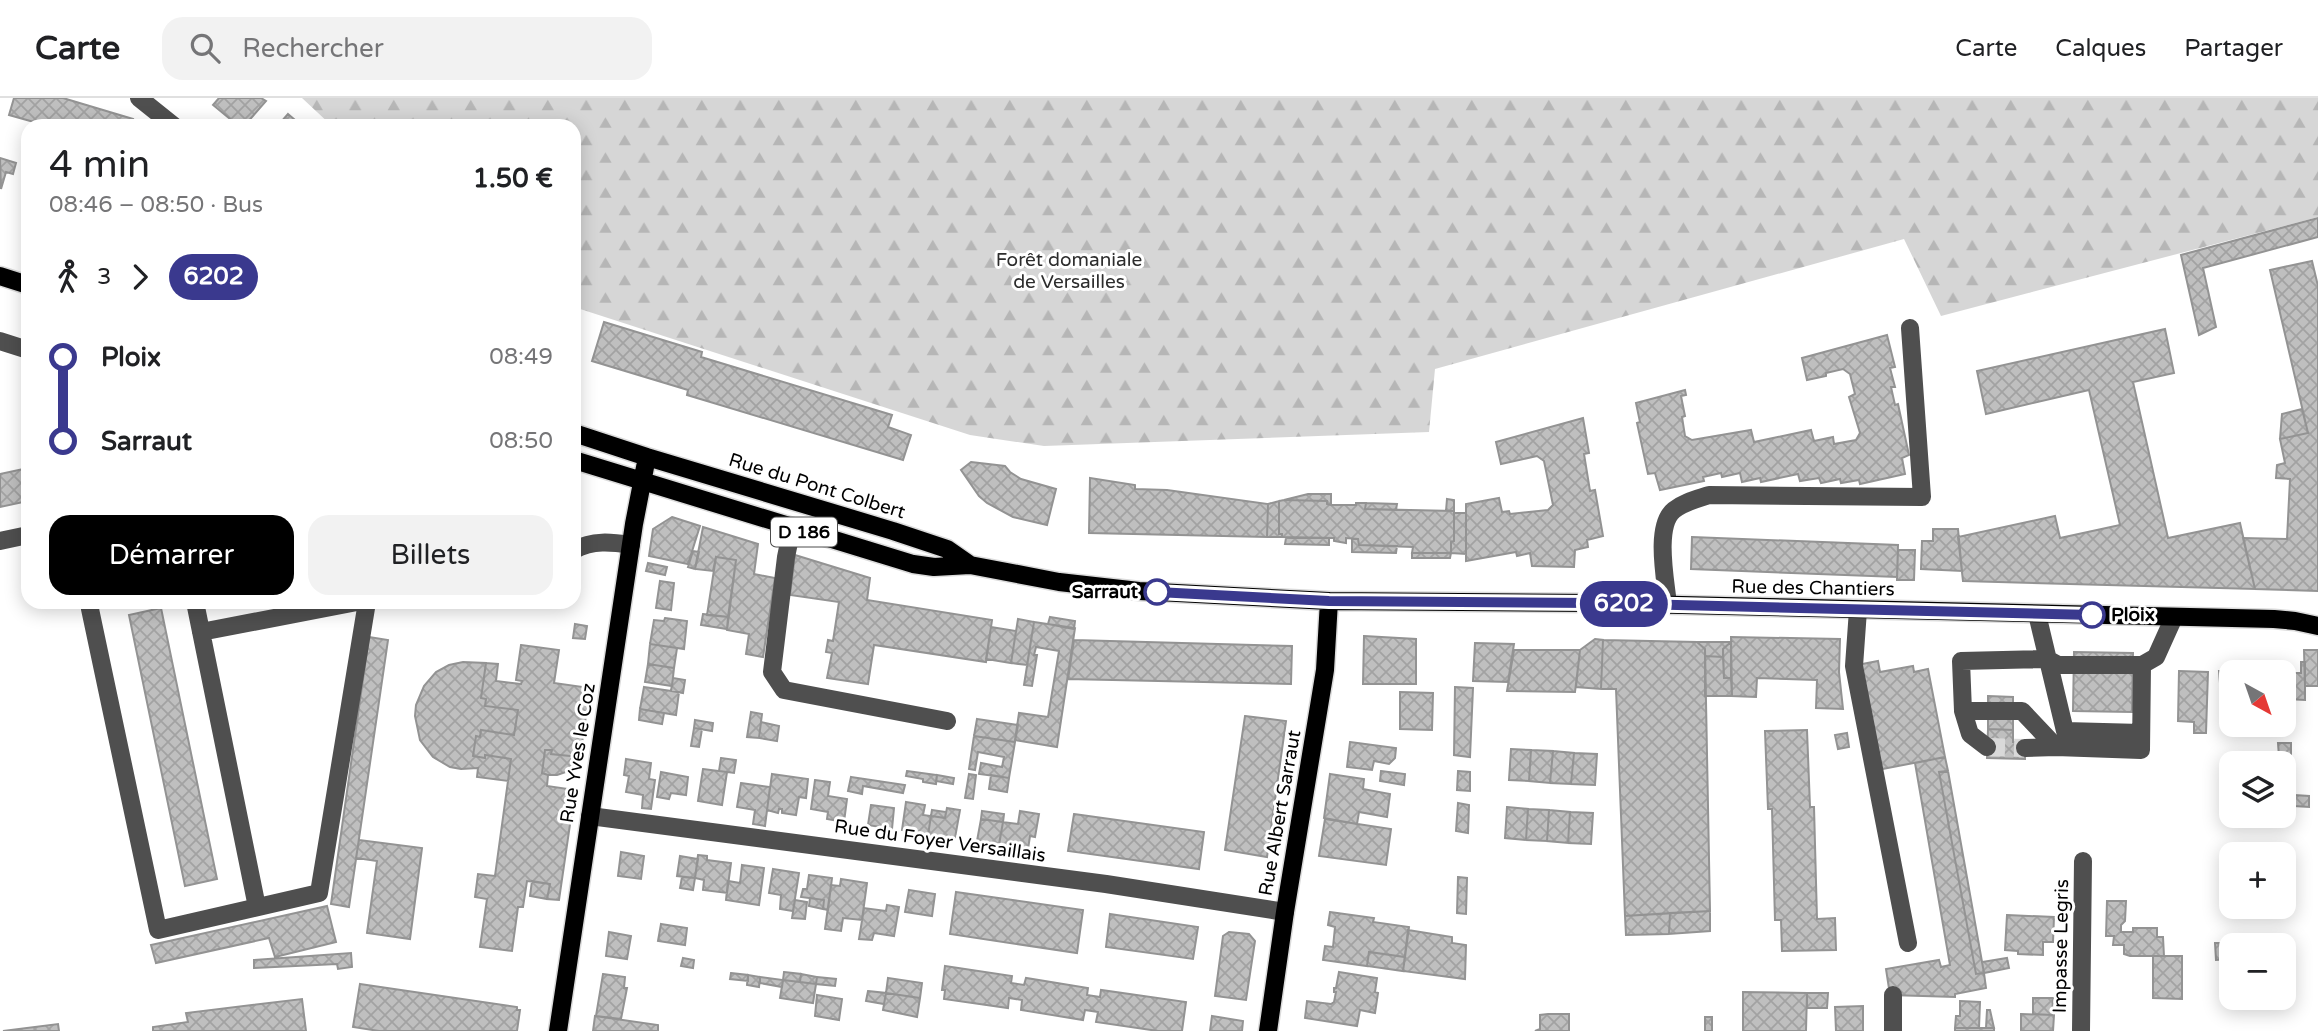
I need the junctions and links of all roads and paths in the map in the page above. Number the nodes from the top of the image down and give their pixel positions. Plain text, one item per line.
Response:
1 (139, 98) edge
2 (165, 119) edge
3 (0, 276) edge
4 (21, 283) edge
5 (1910, 328) dead end
6 (0, 341) edge
7 (21, 347) edge
8 (581, 435) edge
9 (647, 457) junction
10 (581, 462) edge
11 (642, 482) junction
12 (792, 528) junction
13 (21, 537) edge
14 (0, 541) edge
15 (631, 545) junction
16 (581, 547) edge
17 (970, 565) junction
18 (1329, 601) junction
19 (1668, 605) junction
20 (90, 609) edge
21 (196, 609) edge
22 (321, 609) edge
23 (366, 609) edge
24 (1858, 610) junction
25 (2037, 614) junction
26 (2318, 616) edge
27 (2174, 617) junction
28 (2295, 621) junction
29 (2318, 626) edge
30 (201, 632) junction
31 (2047, 659) junction
32 (2142, 664) junction
33 (1963, 711) junction
34 (947, 721) dead end
35 (2141, 733) junction
36 (1987, 747) dead end
37 (2056, 747) junction
38 (2025, 748) tunnel mouth
39 (590, 816) junction
40 (2083, 861) dead end
41 (257, 907) junction
42 (1285, 912) junction
43 (1908, 943) dead end
44 (1893, 995) dead end
45 (558, 1031) edge
46 (1268, 1031) edge
47 (1893, 1031) edge
48 (2081, 1031) edge

1 - 2 street
3 - 4 main road
5 - 19 street
6 - 7 street
8 - 9 main road, Rue du Pont Colbert / D 186
9 - 11 main road
9 - 17 main road, Rue du Pont Colbert / D 186
10 - 11 main road, Rue du Pont Colbert / D 186
11 - 12 main road, Rue du Pont Colbert / D 186
11 - 15 main road, Rue Yves le Coz
12 - 17 main road, Rue du Pont Colbert / D 186
12 - 34 street
13 - 14 street
15 - 16 street
15 - 39 main road, Rue Yves le Coz
17 - 18 main road, Rue du Pont Colbert / D 186
18 - 19 main road, Rue des Chantiers / D 186
18 - 42 main road, Rue Albert Sarraut
19 - 24 main road, Rue des Chantiers / D 186
20 - 41 street
21 - 30 street
22 - 30 street
23 - 41 street
24 - 25 main road, Rue des Chantiers / D 186
24 - 43 street
25 - 27 main road, Rue des Chantiers / D 186
25 - 31 street
26 - 28 main road, Rue des Chantiers / D 186
27 - 28 main road, Rue des Chantiers / D 186
27 - 32 street
28 - 29 main road, Rue des Chantiers / D 186
30 - 41 street
31 - 32 street
31 - 33 street
31 - 35 street
32 - 35 street
33 - 36 street
33 - 37 street
35 - 37 street
37 - 38 street
39 - 42 street, Rue du Foyer Versaillais
39 - 45 main road, Rue Yves le Coz
40 - 48 street, Impasse Legris
42 - 46 main road, Rue Albert Sarraut
44 - 47 street

